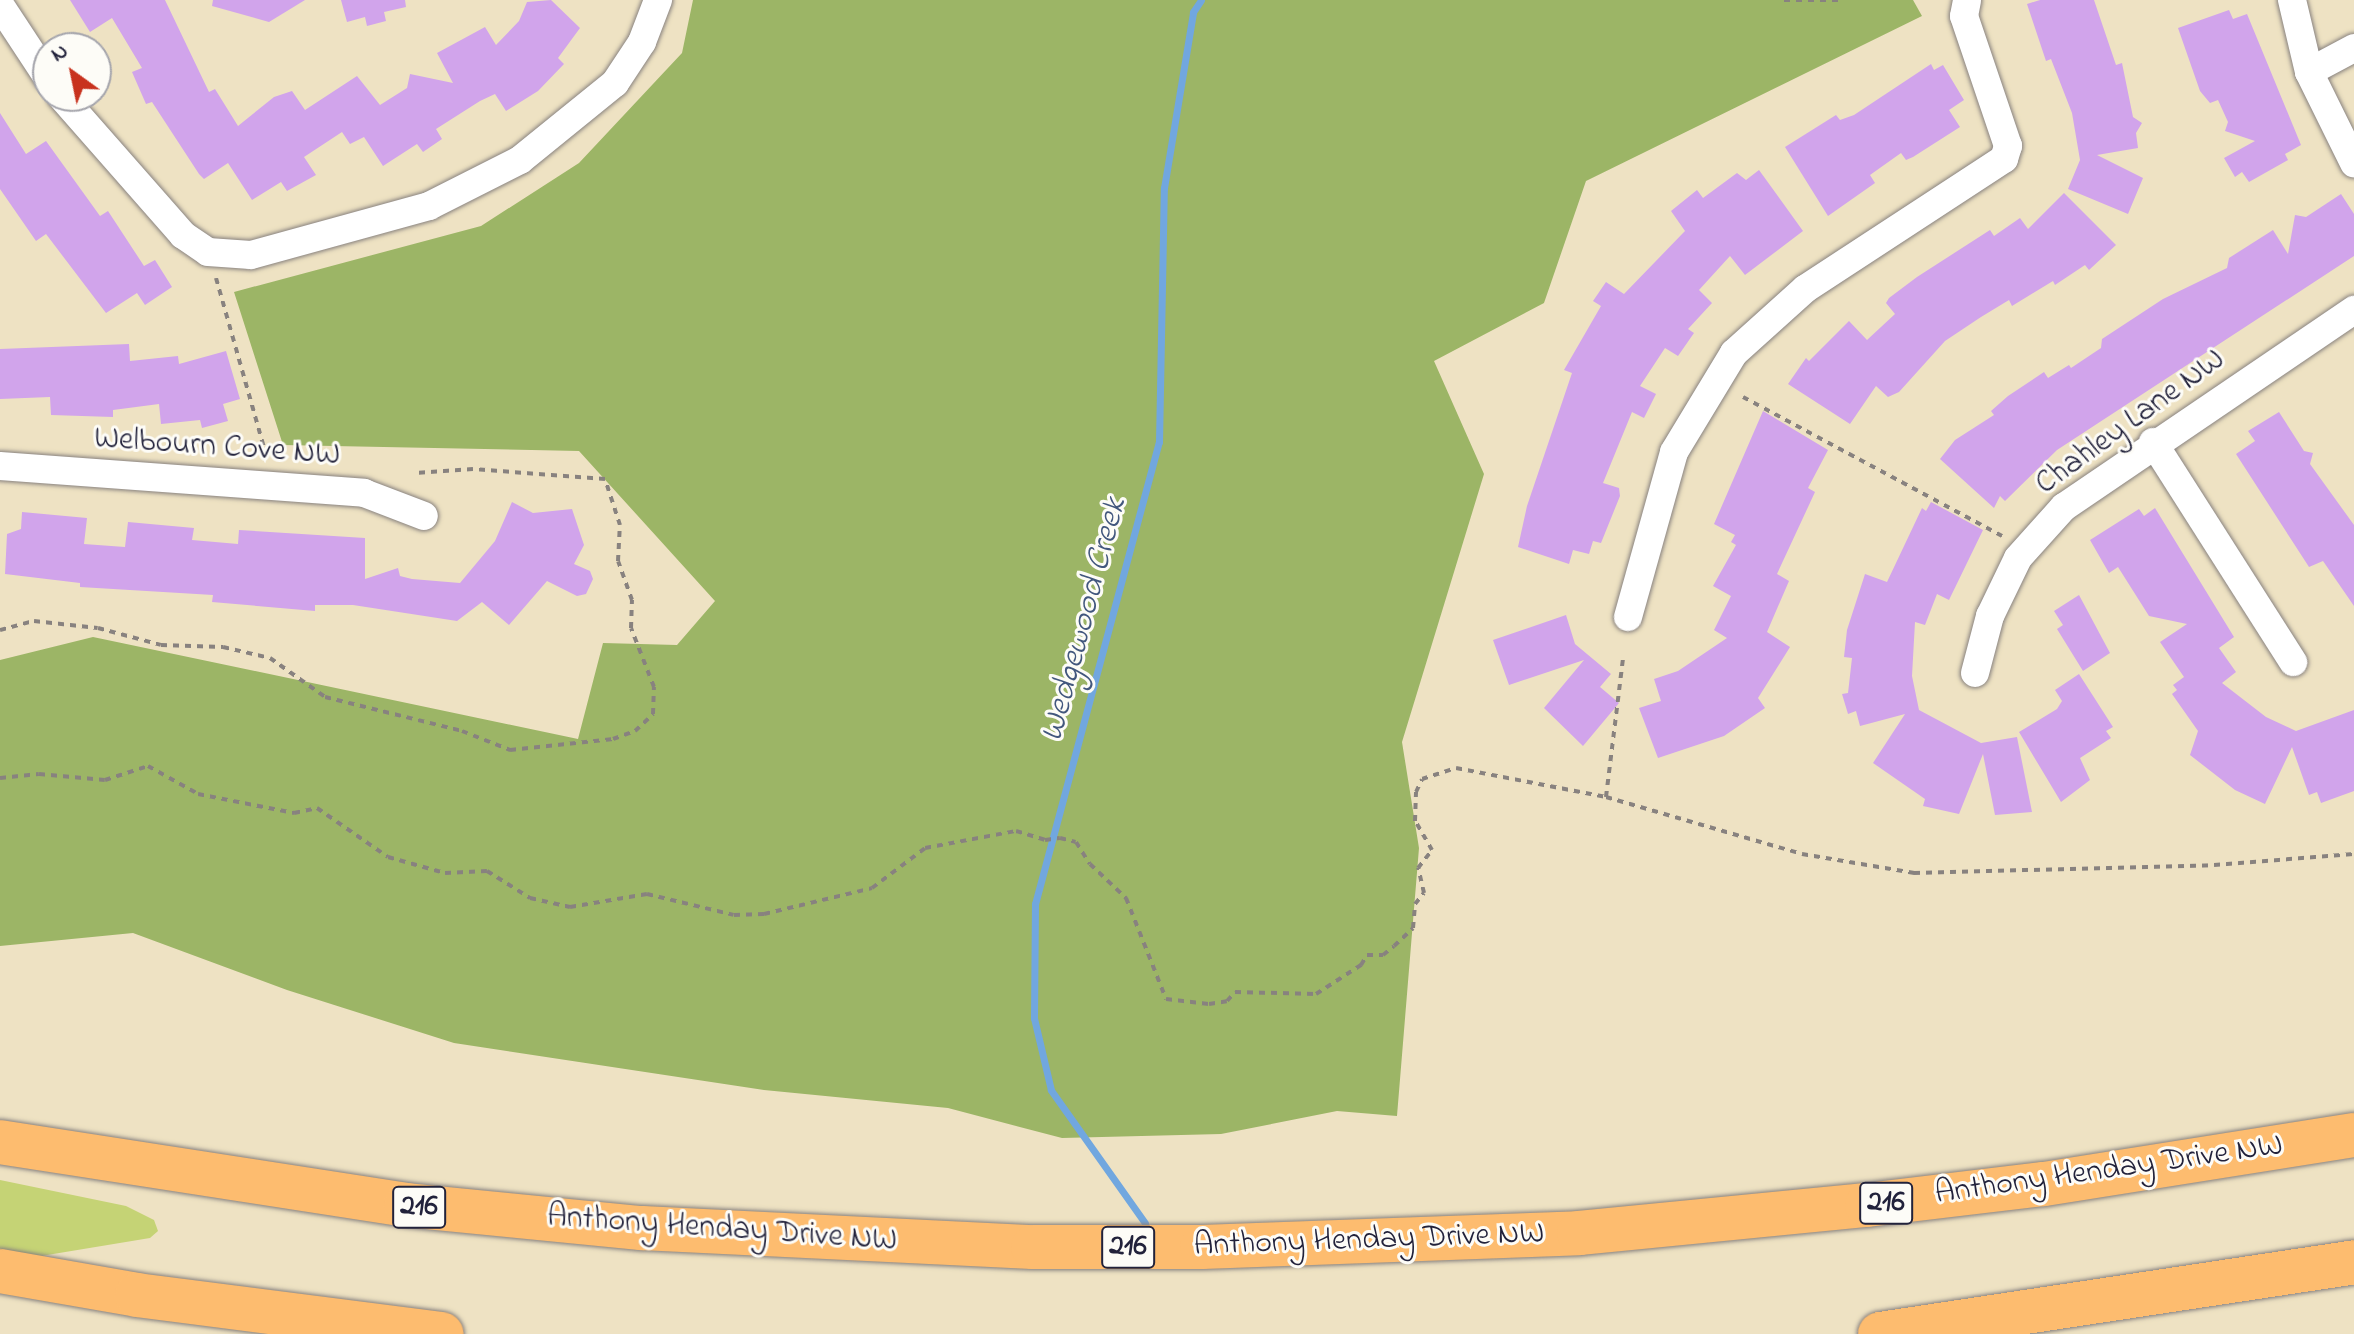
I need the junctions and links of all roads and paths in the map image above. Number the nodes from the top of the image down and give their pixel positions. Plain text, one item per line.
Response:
1 (658, 0) edge
2 (1784, 0) edge
3 (1841, 0) edge
4 (1967, 0) edge
5 (2292, 0) edge
6 (0, 5) edge
7 (2354, 48) edge
8 (32, 54) edge
9 (2309, 72) junction
10 (75, 112) edge
11 (2354, 163) edge
12 (208, 252) junction
13 (2354, 310) edge
14 (1743, 397) dead end
15 (2153, 442) junction
16 (0, 466) edge
17 (415, 473) dead end
18 (275, 487) junction
19 (424, 516) dead end
20 (2002, 537) dead end
21 (1628, 617) dead end
22 (0, 630) edge
23 (1623, 659) dead end
24 (2293, 662) dead end
25 (1975, 673) dead end
26 (0, 778) edge
27 (1606, 797) junction
28 (2354, 854) edge
29 (2354, 1135) edge
30 (0, 1142) edge
31 (2340, 1266) edge
32 (0, 1271) edge
33 (442, 1334) edge
34 (1880, 1334) edge

1 - 12 street
2 - 3 path
4 - 21 street
5 - 9 street
6 - 8 street
7 - 9 street
9 - 11 street
10 - 12 street
12 - 18 path
13 - 15 street, Chahley Lane NW
14 - 20 path
15 - 24 street
15 - 25 street, Chahley Lane NW
16 - 18 street, Welbourn Cove NW
17 - 22 path
18 - 19 street, Welbourn Cove NW
23 - 27 path
26 - 27 path
27 - 28 path
29 - 30 highway, Anthony Henday Drive NW / 216
31 - 34 highway
32 - 33 highway

